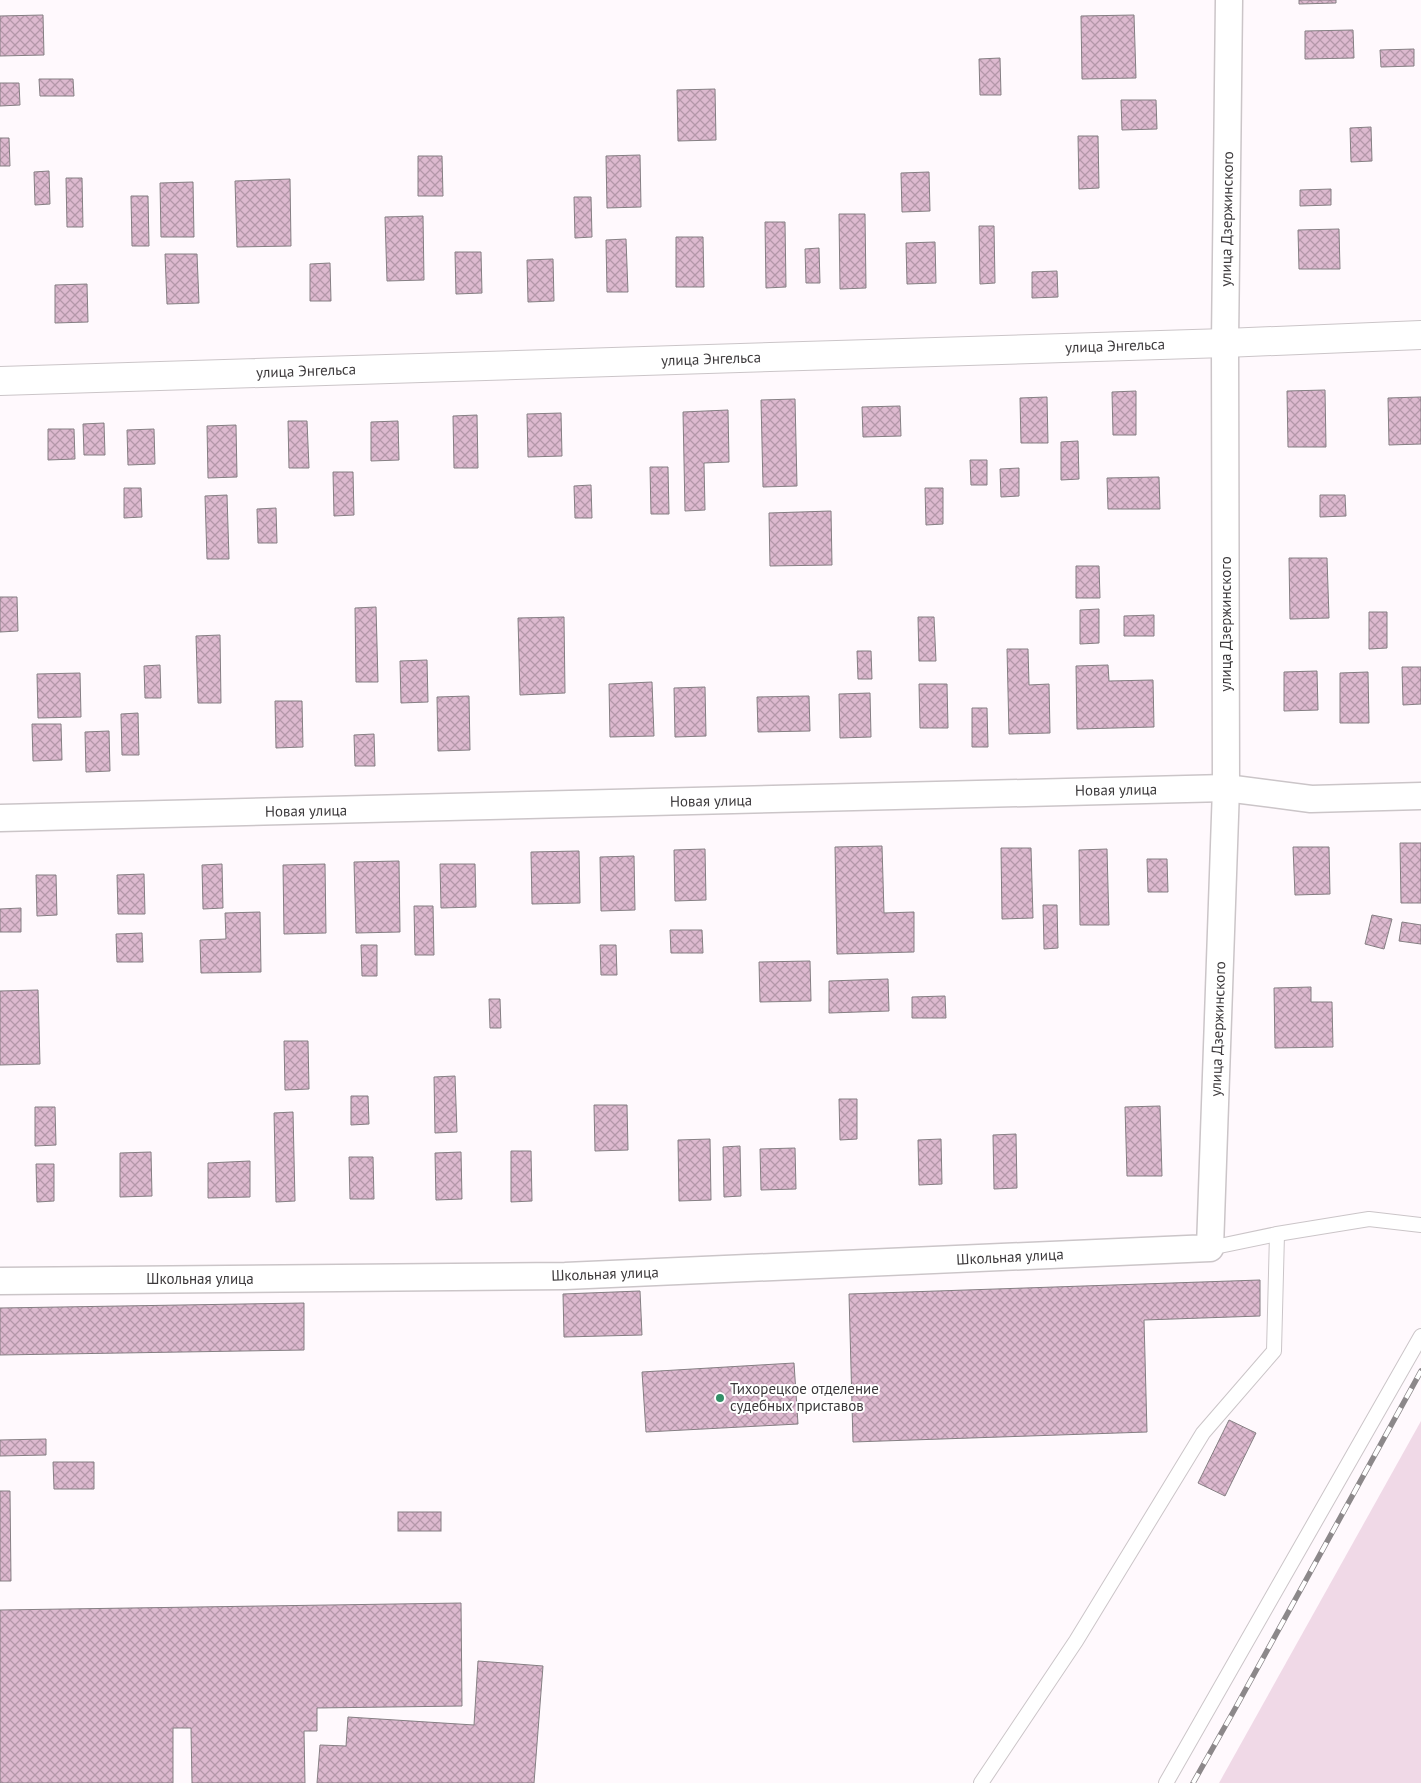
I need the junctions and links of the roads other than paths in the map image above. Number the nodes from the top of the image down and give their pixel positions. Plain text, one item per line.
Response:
1 (1229, 0) edge
2 (1421, 334) edge
3 (1225, 343) junction
4 (0, 381) edge
5 (1226, 788) junction
6 (1421, 796) edge
7 (0, 818) edge
8 (1421, 1225) edge
9 (1277, 1234) junction
10 (1210, 1248) junction
11 (0, 1281) edge
12 (1421, 1336) edge
13 (981, 1783) edge
14 (1166, 1783) edge

1 - 3 street, улица Дзержинского
2 - 3 main road, улица Энгельса
3 - 4 main road, улица Энгельса
3 - 5 street, улица Дзержинского
5 - 6 street, Новая улица
5 - 7 street, Новая улица
5 - 10 street, улица Дзержинского
8 - 9 lane
9 - 10 lane
9 - 13 lane
10 - 11 street, Школьная улица
12 - 14 lane

